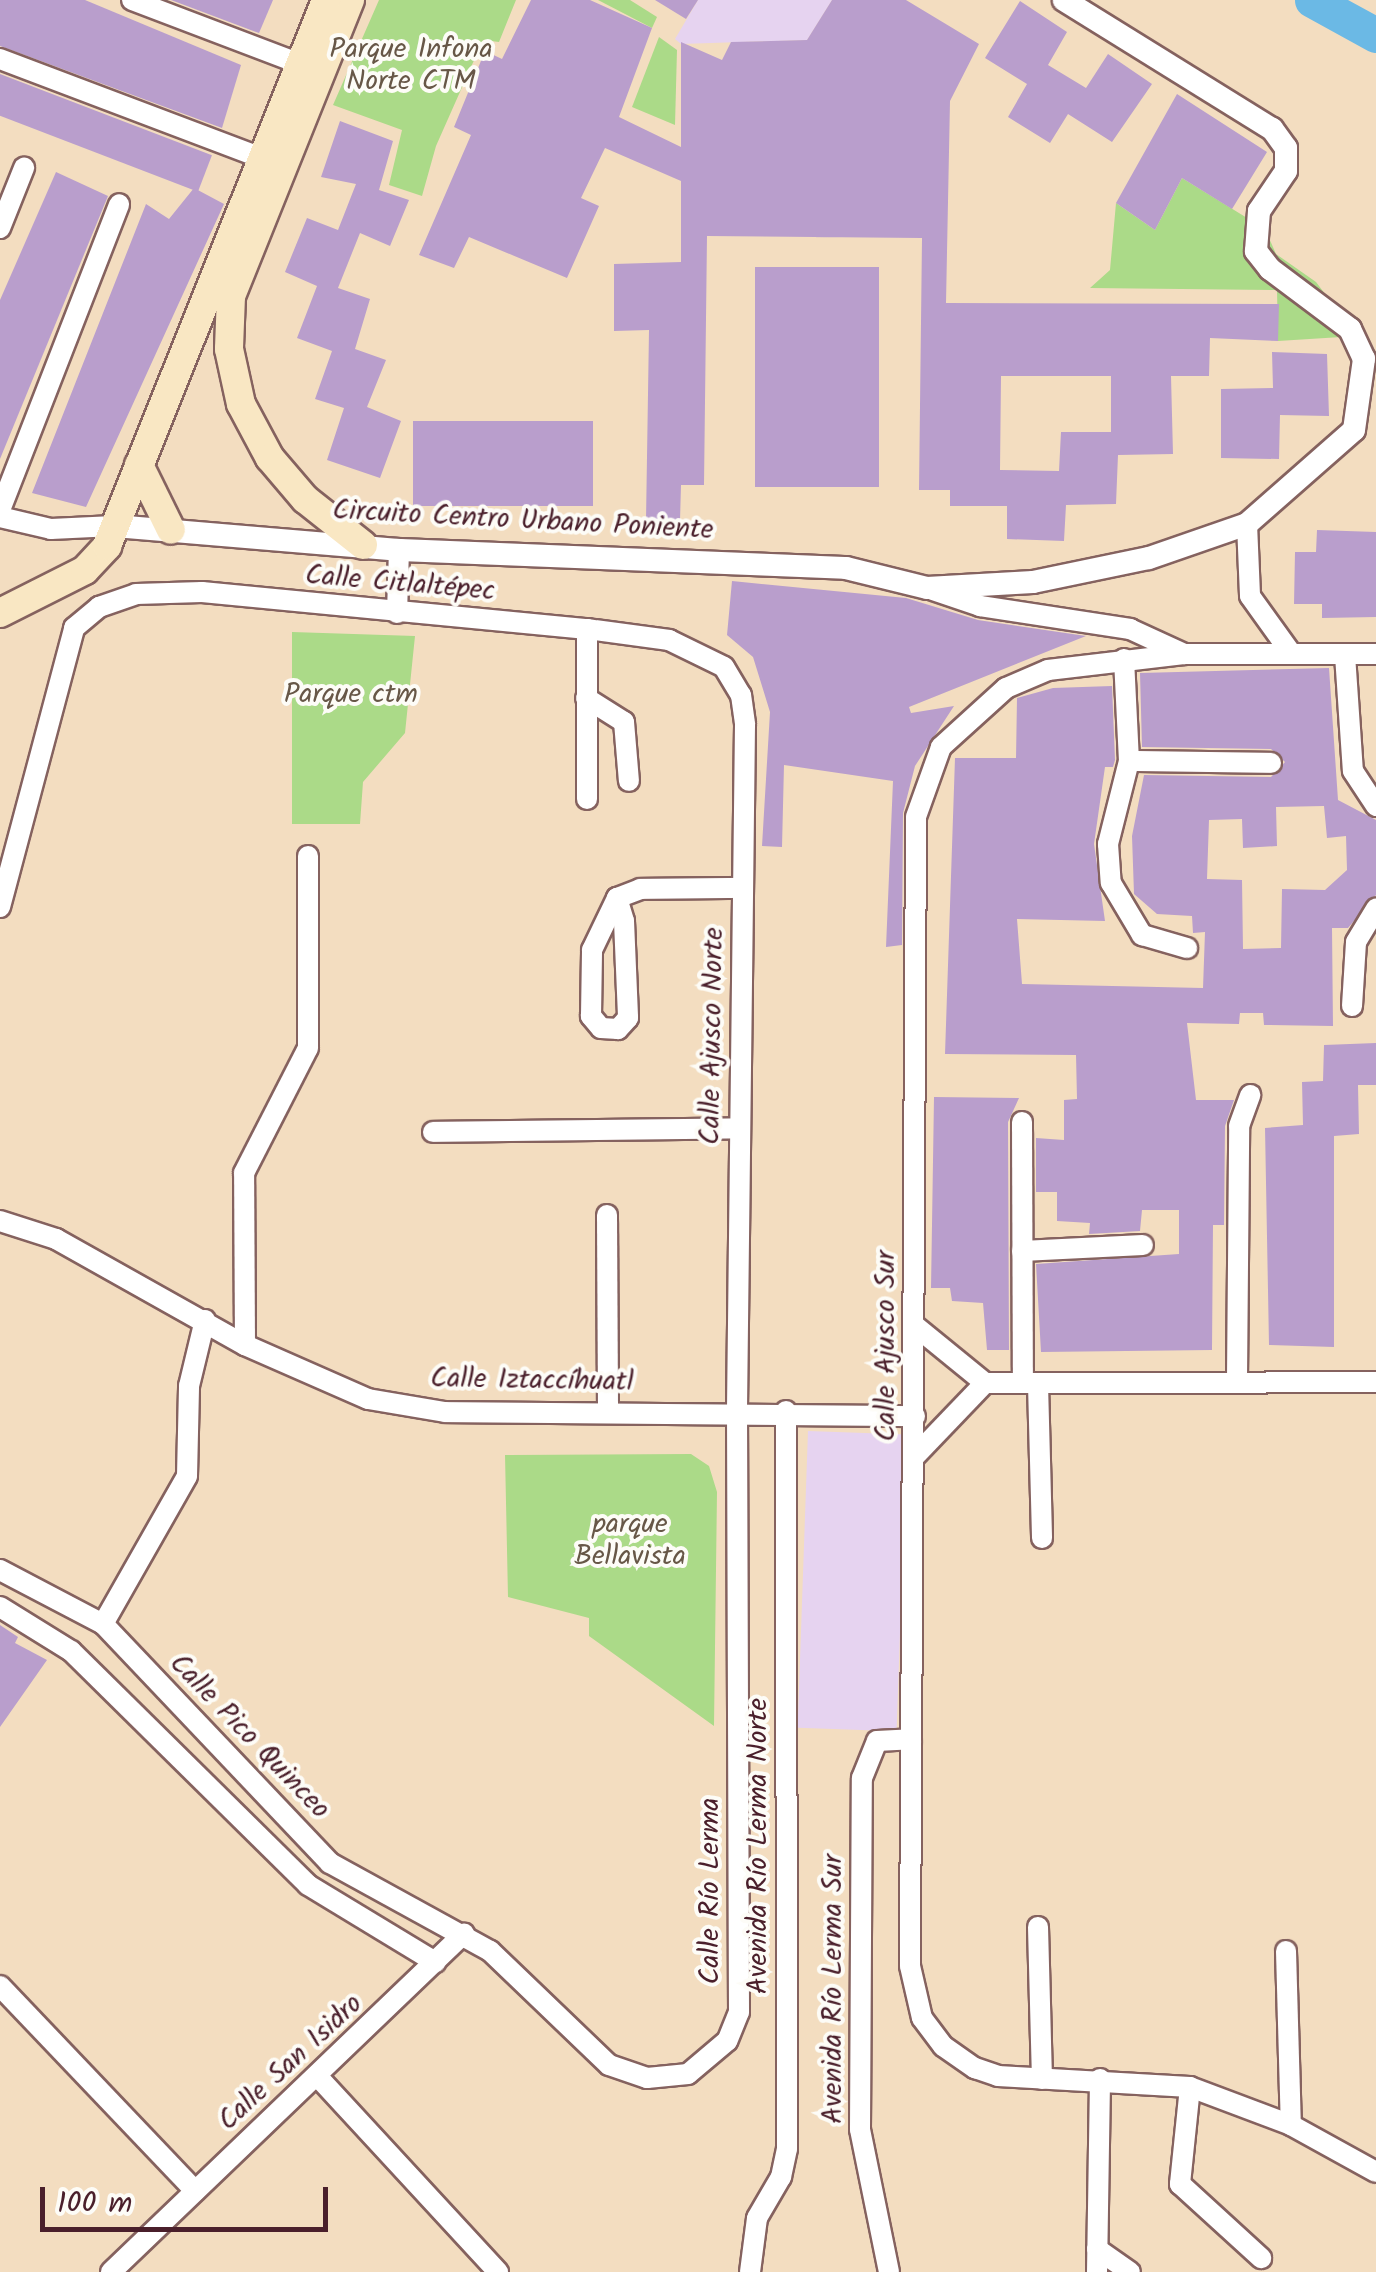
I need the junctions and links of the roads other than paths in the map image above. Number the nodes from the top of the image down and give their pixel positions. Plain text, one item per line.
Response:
1 (132, 0) edge
2 (326, 0) edge
3 (350, 0) edge
4 (1064, 0) edge
5 (0, 59) edge
6 (303, 65) junction
7 (264, 158) junction
8 (24, 168) dead end
9 (118, 204) dead end
10 (0, 228) edge
11 (140, 465) junction
12 (0, 514) edge
13 (1246, 524) junction
14 (114, 526) junction
15 (171, 530) junction
16 (363, 545) junction
17 (398, 550) junction
18 (927, 588) junction
19 (1, 612) edge
20 (396, 612) junction
21 (1266, 622) junction
22 (587, 628) junction
23 (1253, 653) junction
24 (1291, 653) junction
25 (1184, 654) junction
26 (1376, 654) edge
27 (1345, 655) junction
28 (1124, 659) junction
29 (724, 668) joint
30 (586, 698) junction
31 (1129, 760) junction
32 (1271, 763) dead end
33 (629, 781) dead end
34 (587, 799) dead end
35 (1376, 806) edge
36 (308, 856) dead end
37 (743, 888) junction
38 (617, 898) junction
39 (0, 907) edge
40 (1376, 909) edge
41 (1187, 948) dead end
42 (1352, 1006) dead end
43 (1250, 1095) dead end
44 (1022, 1122) dead end
45 (739, 1128) junction
46 (433, 1132) dead end
47 (607, 1216) dead end
48 (4, 1226) edge
49 (1142, 1246) dead end
50 (1022, 1251) junction
51 (205, 1320) junction
52 (914, 1326) junction
53 (245, 1345) junction
54 (1237, 1380) junction
55 (1376, 1382) edge
56 (985, 1383) junction
57 (1031, 1384) junction
58 (608, 1410) junction
59 (737, 1410) junction
60 (786, 1411) junction
61 (915, 1416) junction
62 (916, 1456) junction
63 (1042, 1538) dead end
64 (0, 1570) edge
65 (0, 1607) edge
66 (103, 1624) junction
67 (206, 1733) junction
68 (911, 1738) junction
69 (179, 1755) junction
70 (1038, 1927) dead end
71 (464, 1934) junction
72 (1286, 1950) dead end
73 (435, 1962) junction
74 (0, 1986) edge
75 (320, 2078) junction
76 (1042, 2079) junction
77 (1100, 2079) junction
78 (1190, 2087) junction
79 (1291, 2125) junction
80 (1376, 2172) edge
81 (195, 2191) junction
82 (1097, 2248) junction
83 (1261, 2258) dead end
84 (111, 2272) edge
85 (498, 2272) edge
86 (750, 2272) edge
87 (889, 2272) edge
88 (1097, 2272) edge
89 (1130, 2272) edge

1 - 6 street
2 - 6 main road
3 - 16 main road
4 - 13 street
5 - 7 street
6 - 7 main road
7 - 11 main road
8 - 10 street
9 - 12 street
11 - 14 main road
11 - 15 main road
12 - 14 street
13 - 18 street, Circuito Centro Urbano Poniente
13 - 21 street
14 - 15 street, Circuito Centro Urbano Poniente
14 - 19 main road
15 - 16 street, Circuito Centro Urbano Poniente
16 - 17 street, Circuito Centro Urbano Poniente
17 - 18 street, Circuito Centro Urbano Poniente
17 - 20 street
18 - 25 street
20 - 22 street, Calle Citlaltépec
20 - 39 street, Calle Citlaltépec
21 - 23 street
21 - 24 street
22 - 29 street, Calle Citlaltépec
22 - 30 street
23 - 24 street
23 - 25 street
24 - 27 street
25 - 28 street, Calle Ajusco Sur
26 - 27 street
27 - 35 street
28 - 31 street
28 - 52 street, Calle Ajusco Sur
29 - 37 street, Calle Ajusco Norte
30 - 33 street
30 - 34 street
31 - 32 street
31 - 41 street
36 - 53 street
37 - 38 street
37 - 45 street, Calle Ajusco Norte
38 - 38 street
40 - 42 street
43 - 54 street
44 - 50 street
45 - 46 street
45 - 59 street, Calle Ajusco Norte
47 - 58 street
48 - 51 street, Calle Iztaccíhuatl
49 - 50 street
50 - 57 street
51 - 53 street, Calle Iztaccíhuatl
51 - 66 street
52 - 56 street
52 - 61 street, Calle Ajusco Sur
53 - 58 street, Calle Iztaccíhuatl
54 - 55 street
54 - 57 street
56 - 57 street
56 - 62 street
57 - 63 street
58 - 59 street, Calle Iztaccíhuatl
59 - 60 street, Calle Iztaccíhuatl
59 - 71 street, Calle Río Lerma
60 - 61 street, Calle Iztaccíhuatl
60 - 86 street, Avenida Río Lerma Norte
61 - 62 street, Calle Ajusco Sur
62 - 68 street, Calle Ajusco Sur
64 - 66 street, Calle Pico Quinceo
65 - 69 street
66 - 67 street, Calle Pico Quinceo
67 - 69 street
67 - 71 street, Calle Pico Quinceo
68 - 76 street, Calle Ajusco Sur
68 - 87 street, Avenida Río Lerma Sur
69 - 73 street
70 - 76 street
71 - 73 street, Calle San Isidro
72 - 79 street
73 - 75 street, Calle San Isidro
74 - 81 street
75 - 81 street, Calle San Isidro
75 - 85 street
76 - 77 street, Calle Ajusco Sur
77 - 78 street, Calle Ajusco Sur
77 - 82 street
78 - 79 street, Calle Ajusco Sur
78 - 83 street
79 - 80 street, Calle Ajusco Sur
81 - 84 street, Calle San Isidro
82 - 88 street
82 - 89 street

